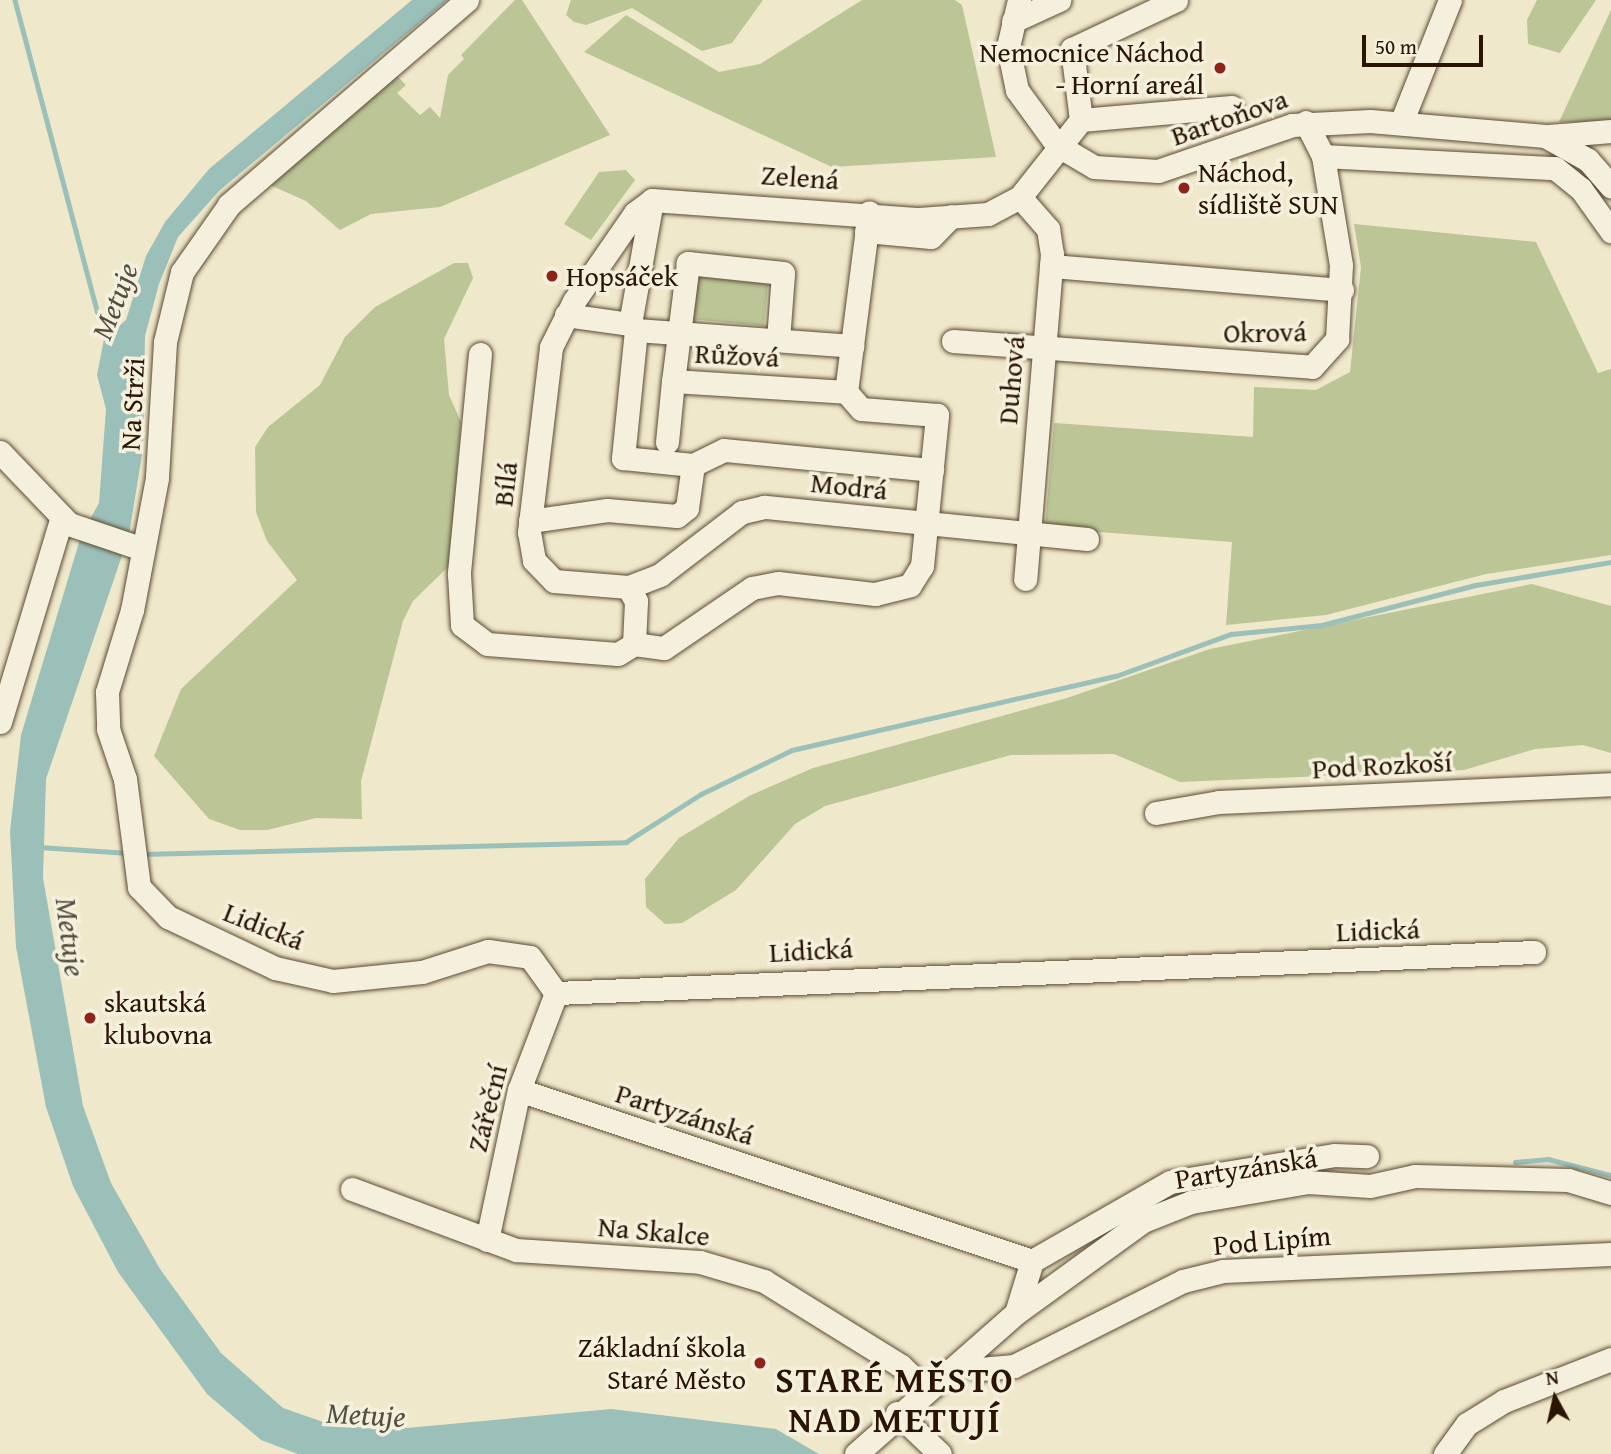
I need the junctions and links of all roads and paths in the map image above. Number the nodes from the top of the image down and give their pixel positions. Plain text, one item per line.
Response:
1 (467, 0) edge
2 (1059, 0) edge
3 (1176, 0) edge
4 (1450, 0) edge
5 (1016, 11) edge
6 (1231, 107) dead end
7 (1080, 111) junction
8 (1306, 122) junction
9 (1401, 122) junction
10 (1611, 131) edge
11 (1545, 136) junction
12 (1057, 145) junction
13 (1323, 156) junction
14 (1611, 186) edge
15 (1020, 197) junction
16 (652, 200) junction
17 (868, 221) junction
18 (1611, 231) edge
19 (1051, 266) junction
20 (1342, 290) junction
21 (566, 315) junction
22 (633, 327) junction
23 (679, 334) junction
24 (778, 341) junction
25 (953, 341) dead end
26 (852, 346) junction
27 (1044, 349) junction
28 (480, 354) dead end
29 (673, 381) junction
30 (846, 392) junction
31 (667, 442) dead end
32 (0, 452) edge
33 (693, 466) junction
34 (932, 470) junction
35 (66, 520) junction
36 (530, 521) junction
37 (926, 525) junction
38 (1028, 534) junction
39 (1087, 539) dead end
40 (135, 547) junction
41 (1025, 579) dead end
42 (628, 587) junction
43 (634, 644) junction
44 (0, 722) edge
45 (1611, 784) edge
46 (1156, 813) dead end
47 (139, 887) joint
48 (1534, 952) dead end
49 (556, 993) junction
50 (519, 1090) junction
51 (1367, 1157) dead end
52 (352, 1189) dead end
53 (1611, 1193) edge
54 (487, 1240) junction
55 (1611, 1254) edge
56 (1032, 1261) junction
57 (1016, 1314) junction
58 (1611, 1359) edge
59 (961, 1362) junction
60 (925, 1389) junction
61 (897, 1413) junction
62 (856, 1454) edge
63 (940, 1454) edge
64 (1446, 1454) edge

1 - 40 street, Na Strži
2 - 5 street
3 - 7 street
4 - 9 street
5 - 12 street, Bartoňova
6 - 7 street
7 - 12 street, Zelená
8 - 9 street, Bartoňova
8 - 12 street, Bartoňova
8 - 13 street, Okrová
9 - 11 street, Bartoňova
10 - 11 street
11 - 14 street, Bartoňova
12 - 15 street, Zelená
13 - 18 street
13 - 20 street, Okrová
15 - 17 street, Zelená
15 - 19 street, Duhová
16 - 17 street, Zelená
16 - 21 street
16 - 22 street
17 - 26 street
19 - 20 street
19 - 27 street, Duhová
20 - 27 street, Okrová
21 - 22 street
21 - 36 street, Bílá
22 - 23 street
22 - 33 street
23 - 24 street
23 - 24 street, Růžová
23 - 29 street, Růžová
24 - 26 street
25 - 27 street
26 - 30 street
27 - 38 street, Duhová
28 - 43 street, Růžová
29 - 30 street, Růžová
29 - 31 street
30 - 34 street, Růžová
32 - 35 street
33 - 34 street
33 - 36 street
34 - 37 street, Růžová
35 - 40 street
35 - 44 street
36 - 42 street, Bílá
37 - 38 street, Modrá
37 - 42 street, Modrá
37 - 43 street, Růžová
38 - 39 street, Modrá
38 - 41 street, Duhová
40 - 47 street, Na Strži
42 - 43 street
45 - 46 street, Pod Rozkoší
47 - 49 street, Lidická
48 - 49 street, Lidická
49 - 50 street, Zářeční
50 - 54 street, Zářeční
50 - 56 street, Partyzánská
51 - 56 street, Partyzánská
52 - 54 street, Na Skalce
53 - 57 street, Partyzánská
54 - 60 street, Na Skalce
55 - 59 street, Pod Lipím
56 - 57 street
57 - 59 street, Partyzánská
58 - 64 street
59 - 60 street, Partyzánská
60 - 61 street, Partyzánská
61 - 62 street, Partyzánská
61 - 63 street

